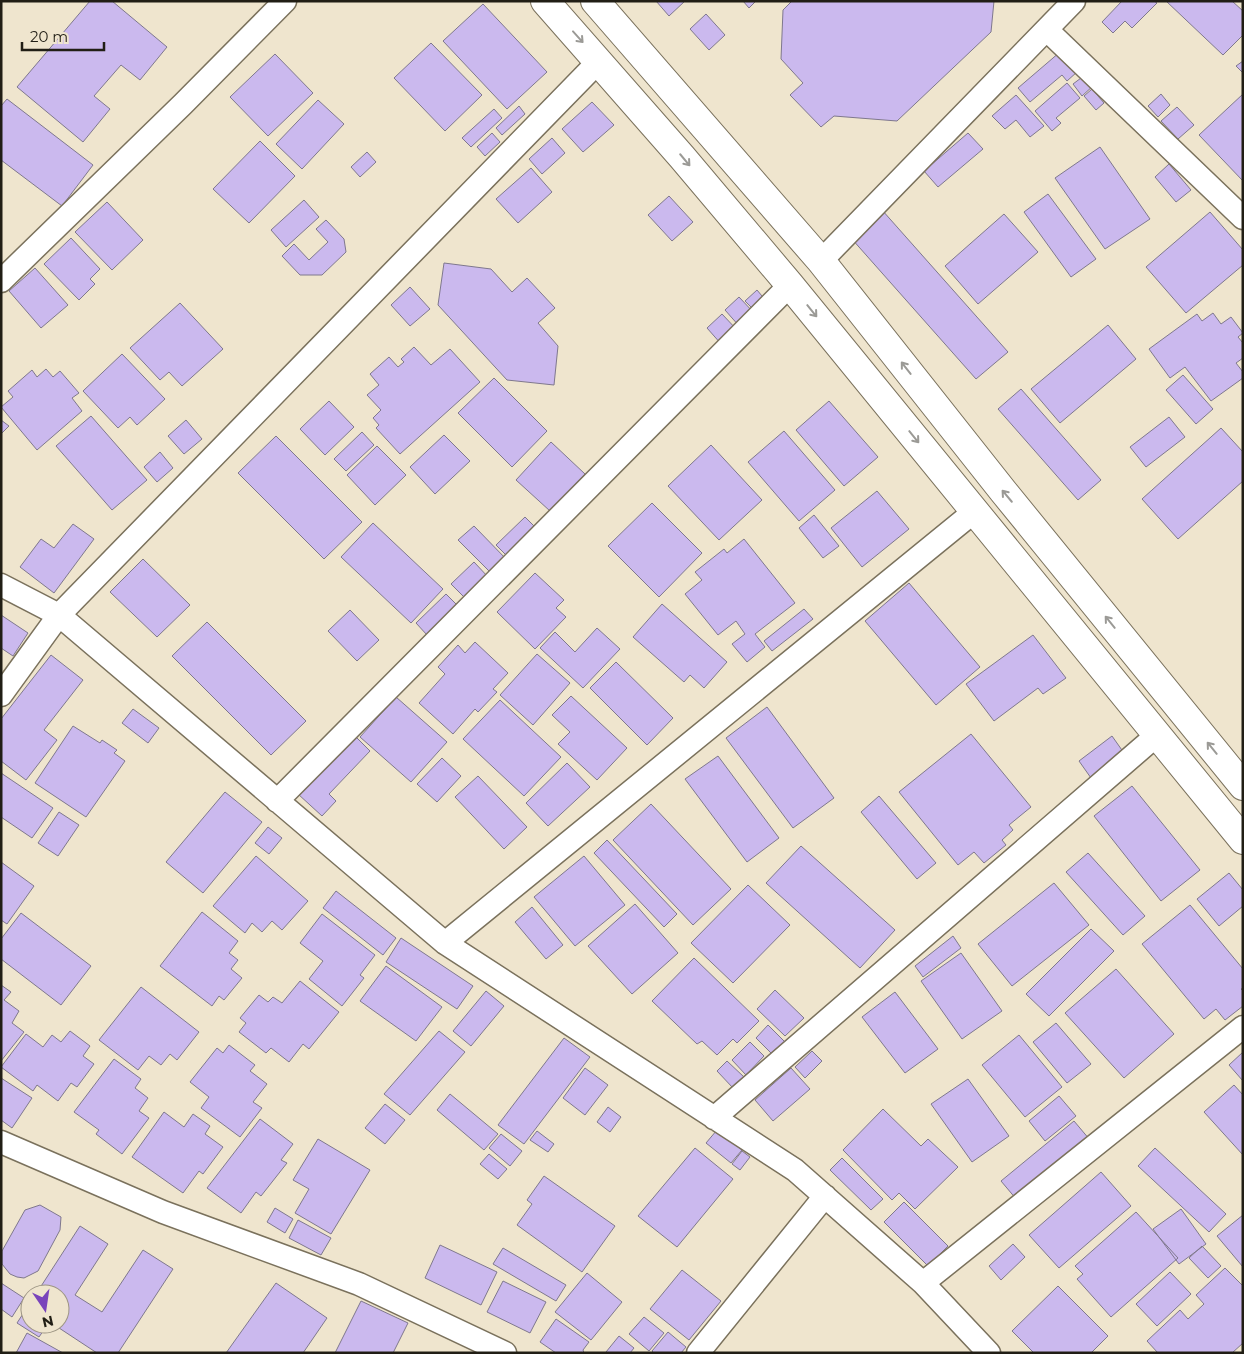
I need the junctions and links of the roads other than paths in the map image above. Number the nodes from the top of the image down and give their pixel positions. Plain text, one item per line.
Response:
1 (285, 1) edge
2 (545, 1) edge
3 (595, 1) edge
4 (1074, 1) edge
5 (1047, 30) junction
6 (599, 61) junction
7 (1243, 218) edge
8 (821, 261) junction
9 (1, 281) edge
10 (790, 285) junction
11 (974, 511) junction
12 (1, 585) edge
13 (59, 615) junction
14 (1, 695) edge
15 (1157, 735) junction
16 (1243, 786) edge
17 (277, 801) junction
18 (1243, 840) edge
19 (445, 943) junction
20 (1243, 1027) edge
21 (714, 1118) junction
22 (1, 1142) edge
23 (825, 1196) junction
24 (923, 1283) junction
25 (505, 1353) edge
26 (698, 1353) edge
27 (989, 1353) edge

1 - 9 street
2 -> 6 main road
3 - 8 main road
4 - 5 street
5 - 7 street
5 - 8 street
6 -> 10 main road
6 - 13 street
16 -> 8 main road
10 -> 11 main road
10 - 17 street
11 - 15 main road
11 - 19 street
12 - 13 street
13 - 14 street
13 - 17 street
15 - 18 main road
15 - 21 street
17 - 19 street
19 - 21 street
20 - 24 street
21 - 23 street
22 - 25 street
23 - 24 street
23 - 26 street
24 - 27 street

